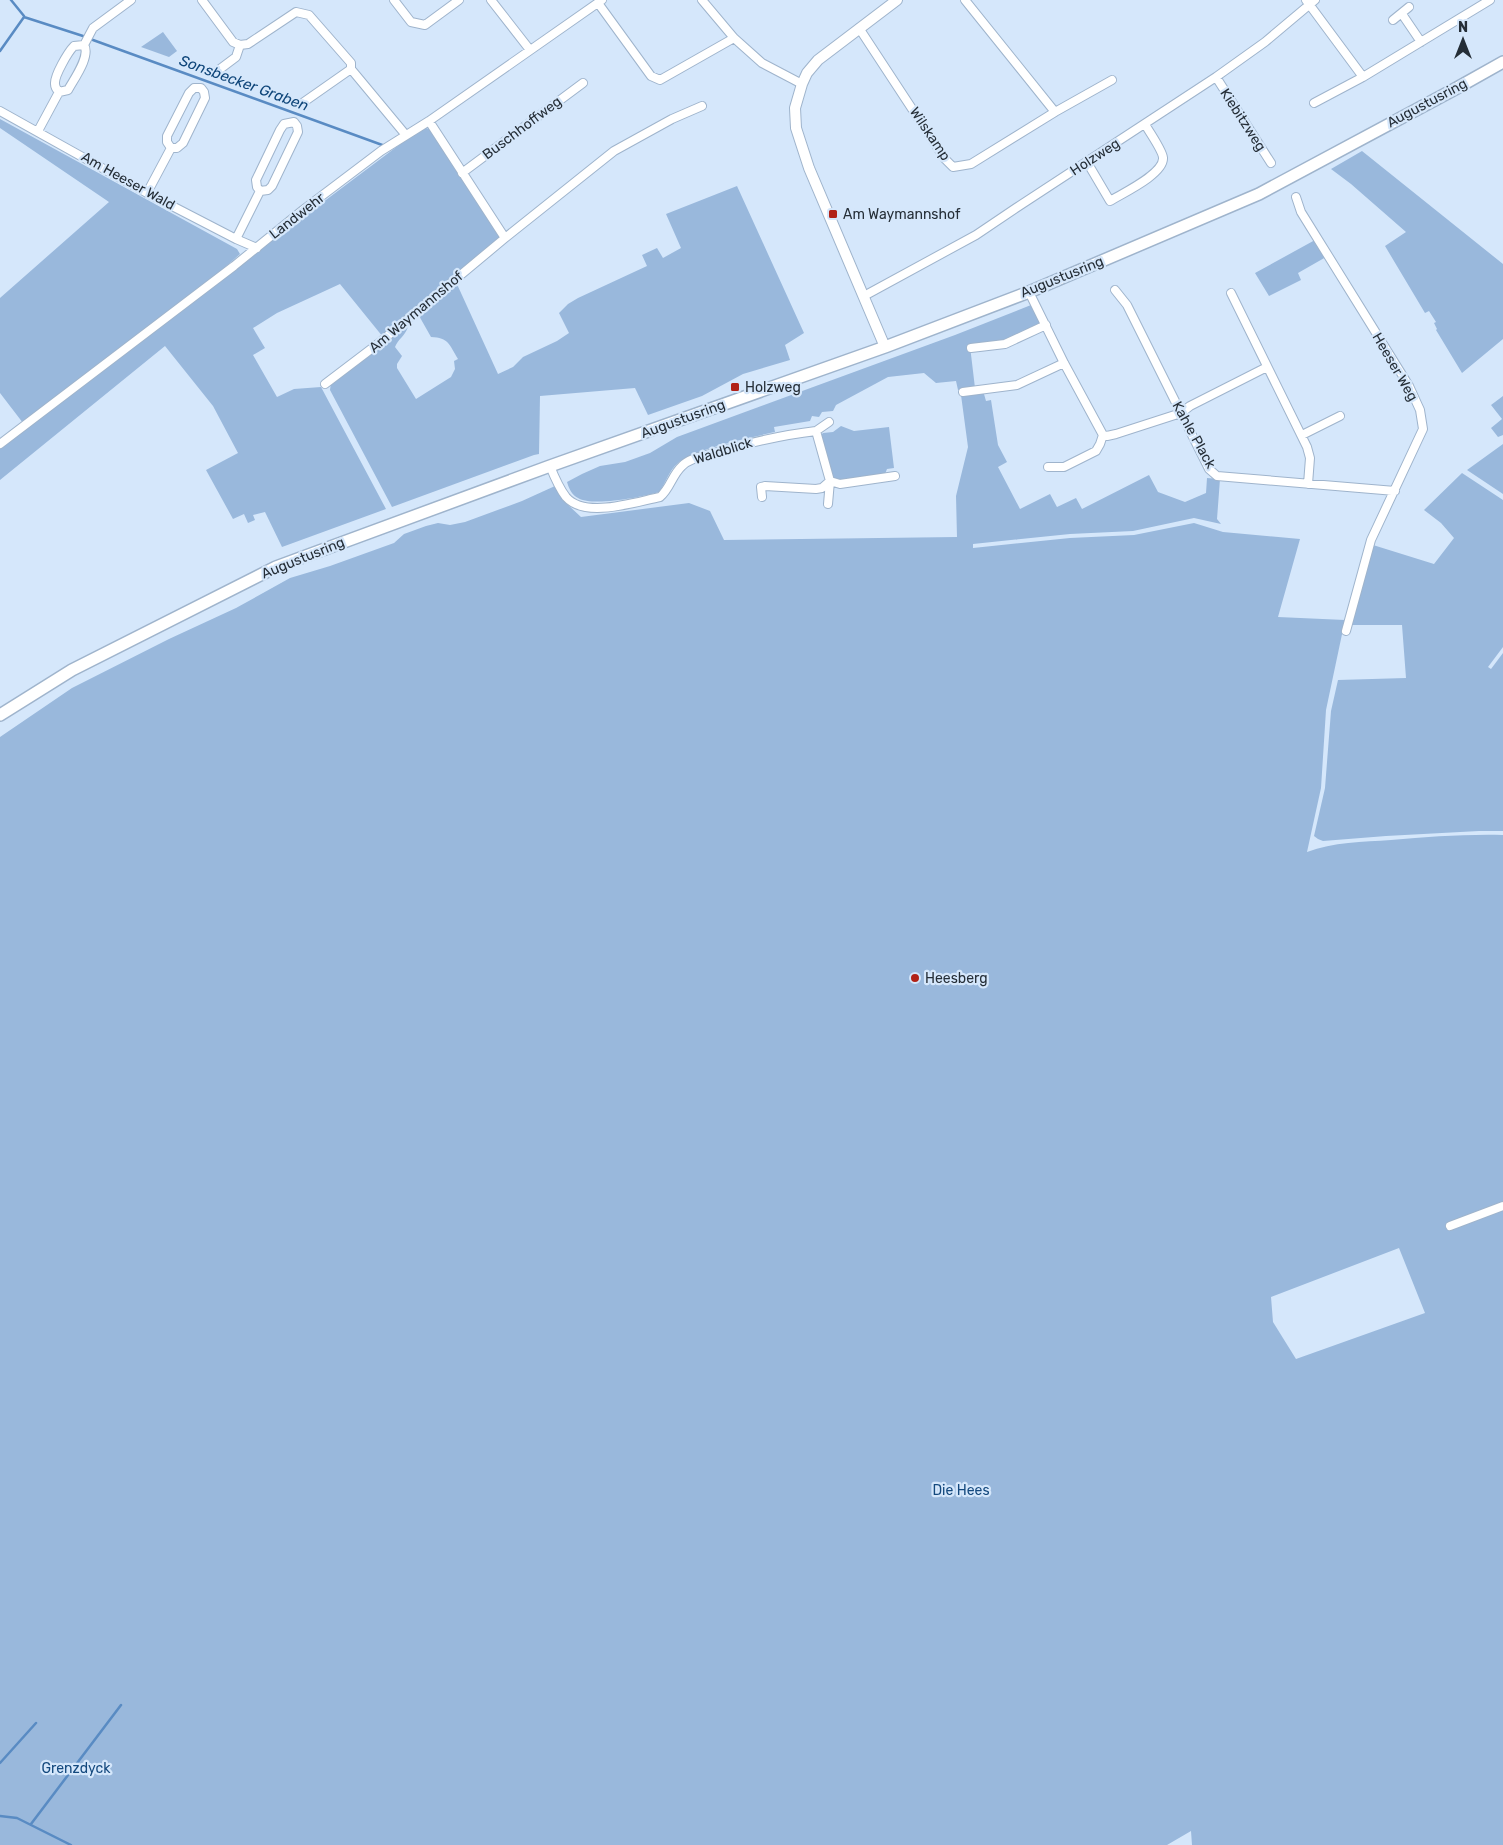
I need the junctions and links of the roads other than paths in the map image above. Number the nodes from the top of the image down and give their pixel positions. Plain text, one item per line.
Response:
1 (131, 0) edge
2 (202, 0) edge
3 (394, 0) edge
4 (459, 0) edge
5 (490, 0) edge
6 (702, 0) edge
7 (897, 0) edge
8 (965, 0) edge
9 (1474, 0) edge
10 (1490, 0) edge
11 (600, 1) edge
12 (1310, 2) edge
13 (1409, 7) dead end
14 (1479, 8) junction
15 (1402, 14) junction
16 (1393, 20) dead end
17 (859, 28) junction
18 (734, 38) junction
19 (1421, 42) junction
20 (84, 45) junction
21 (240, 45) junction
22 (530, 50) junction
23 (1503, 62) edge
24 (351, 69) junction
25 (216, 72) dead end
26 (1216, 77) junction
27 (1364, 77) junction
28 (1112, 80) dead end
29 (582, 83) dead end
30 (802, 84) junction
31 (59, 92) junction
32 (1314, 103) dead end
33 (301, 104) dead end
34 (702, 106) dead end
35 (0, 111) edge
36 (1055, 112) junction
37 (429, 121) junction
38 (1144, 124) junction
39 (38, 131) junction
40 (405, 134) junction
41 (171, 148) junction
42 (1087, 162) junction
43 (1271, 163) dead end
44 (462, 173) junction
45 (260, 191) junction
46 (147, 193) junction
47 (1296, 197) dead end
48 (505, 238) junction
49 (236, 239) junction
50 (257, 248) junction
51 (1115, 290) dead end
52 (1029, 292) junction
53 (1231, 293) dead end
54 (864, 296) junction
55 (1046, 325) junction
56 (886, 347) junction
57 (972, 348) dead end
58 (1064, 363) junction
59 (1267, 367) junction
60 (325, 384) dead end
61 (963, 392) dead end
62 (1181, 413) junction
63 (1340, 416) dead end
64 (829, 422) dead end
65 (816, 431) junction
66 (1103, 435) junction
67 (1302, 435) junction
68 (0, 444) edge
69 (550, 466) junction
70 (1048, 467) dead end
71 (895, 476) dead end
72 (830, 481) junction
73 (1308, 484) junction
74 (1395, 491) junction
75 (762, 498) dead end
76 (828, 504) dead end
77 (1346, 632) dead end
78 (0, 715) edge
79 (1503, 1206) edge
80 (1450, 1226) dead end

1 - 20 street
2 - 21 street
3 - 4 street
5 - 22 street
6 - 18 street
7 - 17 street
8 - 36 street
9 - 14 street
10 - 14 street
11 - 18 street
11 - 22 street, Landwehr
12 - 26 street, Holzweg
12 - 27 street
13 - 15 street
14 - 19 street
15 - 16 street
15 - 19 street
17 - 30 street
17 - 36 street, Wilskamp
18 - 30 street
19 - 27 street
20 - 31 street
20 - 31 street
21 - 24 street
21 - 25 street
22 - 37 street, Landwehr
23 - 52 main road, Augustusring
24 - 33 street
24 - 40 street
26 - 38 street, Holzweg
26 - 43 street, Kiebitzweg
27 - 32 street
28 - 36 street, Wilskamp
29 - 44 street, Buschhoffweg
30 - 54 street
31 - 39 street
34 - 48 street, Am Waymannshof
35 - 39 street, Am Heeser Wald
37 - 40 street, Landwehr
37 - 44 street
38 - 42 street, Holzweg
38 - 42 street
39 - 46 street, Am Heeser Wald
40 - 50 street, Landwehr
41 - 41 street
41 - 46 street
42 - 54 street, Holzweg
44 - 48 street
45 - 45 street
45 - 49 street
46 - 49 street, Am Heeser Wald
47 - 74 street, Heeser Weg
48 - 60 street, Am Waymannshof
49 - 50 street, Am Heeser Wald
50 - 68 street, Landwehr
51 - 62 street, Kahle Plack
52 - 55 street
52 - 56 main road, Augustusring
53 - 59 street
54 - 56 street
55 - 57 street
55 - 58 street
56 - 69 main road, Augustusring
58 - 61 street
58 - 66 street
59 - 62 street
59 - 67 street
62 - 66 street
62 - 73 street, Kahle Plack
63 - 67 street
64 - 65 street, Waldblick
65 - 69 street, Waldblick
65 - 72 street
66 - 70 street
67 - 73 street
69 - 78 main road, Augustusring
71 - 72 street
72 - 75 street
72 - 76 street
73 - 74 street, Kahle Plack
74 - 77 street, Heeser Weg
79 - 80 street

